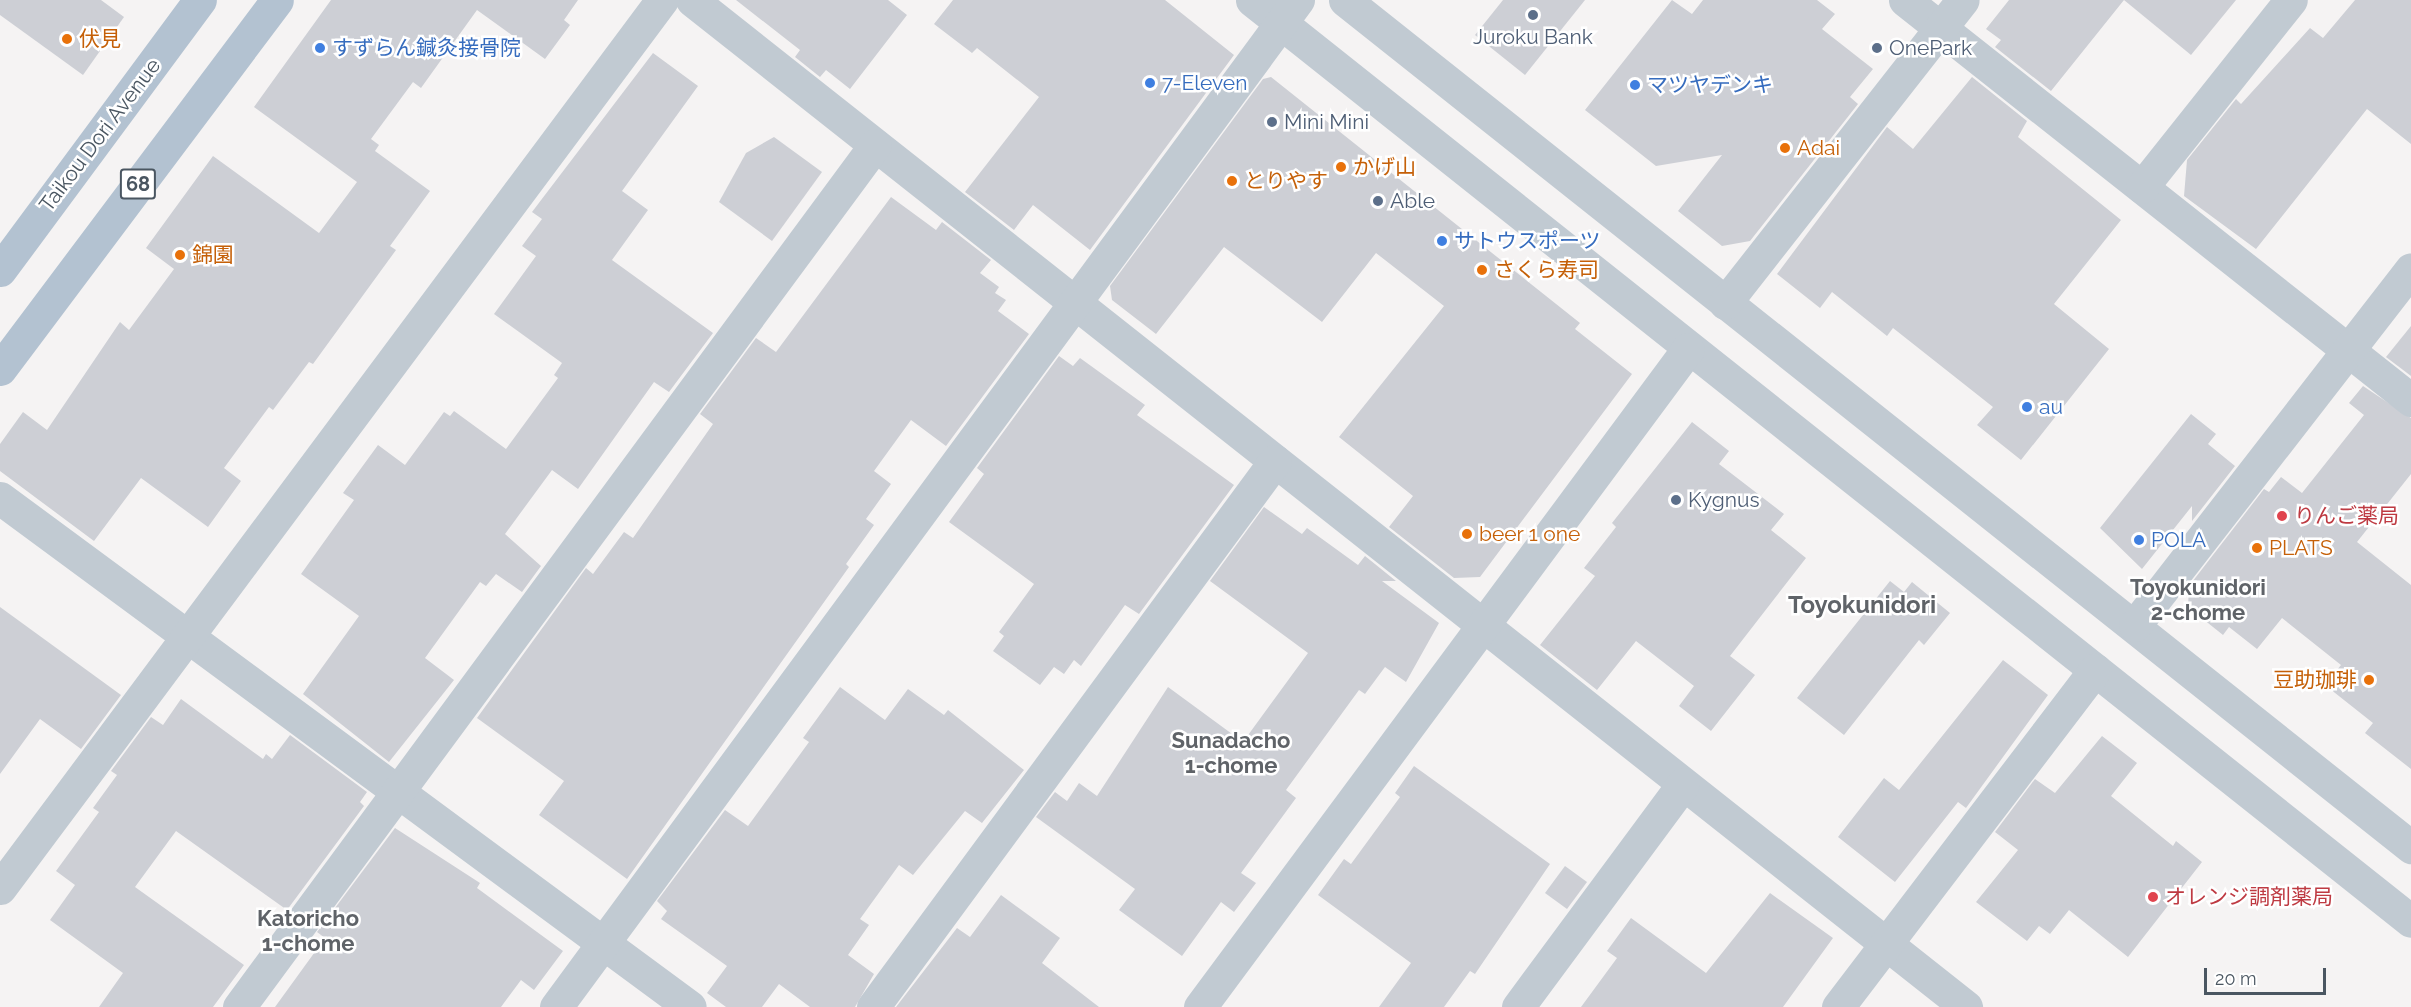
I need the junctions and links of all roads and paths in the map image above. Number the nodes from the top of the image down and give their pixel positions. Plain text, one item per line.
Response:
1 (200, 0) edge
2 (277, 0) edge
3 (663, 0) edge
4 (692, 0) edge
5 (1252, 0) edge
6 (1345, 0) edge
7 (1905, 0) edge
8 (1963, 0) edge
9 (2291, 0) edge
10 (1290, 12) edge
11 (1941, 28) junction
12 (875, 145) junction
13 (2142, 187) junction
14 (2411, 269) edge
15 (0, 270) edge
16 (1074, 302) junction
17 (1725, 303) junction
18 (1688, 349) junction
19 (2348, 350) junction
20 (0, 369) edge
21 (2411, 400) edge
22 (1275, 461) junction
23 (0, 498) edge
24 (1483, 625) junction
25 (2135, 625) junction
26 (188, 637) junction
27 (2095, 670) junction
28 (1683, 784) junction
29 (398, 792) junction
30 (2411, 847) edge
31 (0, 888) edge
32 (2411, 921) edge
33 (603, 943) junction
34 (1885, 944) junction
35 (239, 1007) edge
36 (556, 1007) edge
37 (690, 1007) edge
38 (873, 1007) edge
39 (1200, 1007) edge
40 (1518, 1007) edge
41 (1838, 1007) edge
42 (1966, 1007) edge

1 - 15 main road, Taikou Dori Avenue
2 - 20 main road, 68
3 - 26 street
4 - 12 street
5 - 10 street
6 - 17 street
7 - 11 street
8 - 11 street
9 - 13 street
10 - 16 street
10 - 18 street
11 - 13 street
11 - 17 street
12 - 16 street
12 - 29 street
13 - 19 street
14 - 19 street
16 - 22 street
16 - 33 street
17 - 25 street
18 - 24 street
18 - 27 street
19 - 21 street
19 - 25 street
22 - 24 street
22 - 38 street
23 - 26 street
24 - 28 street
24 - 39 street
25 - 30 street
26 - 29 street
26 - 31 street
27 - 32 street
27 - 34 street
28 - 34 street
28 - 40 street
29 - 33 street
29 - 35 street
33 - 36 street
33 - 37 street
34 - 41 street
34 - 42 street

